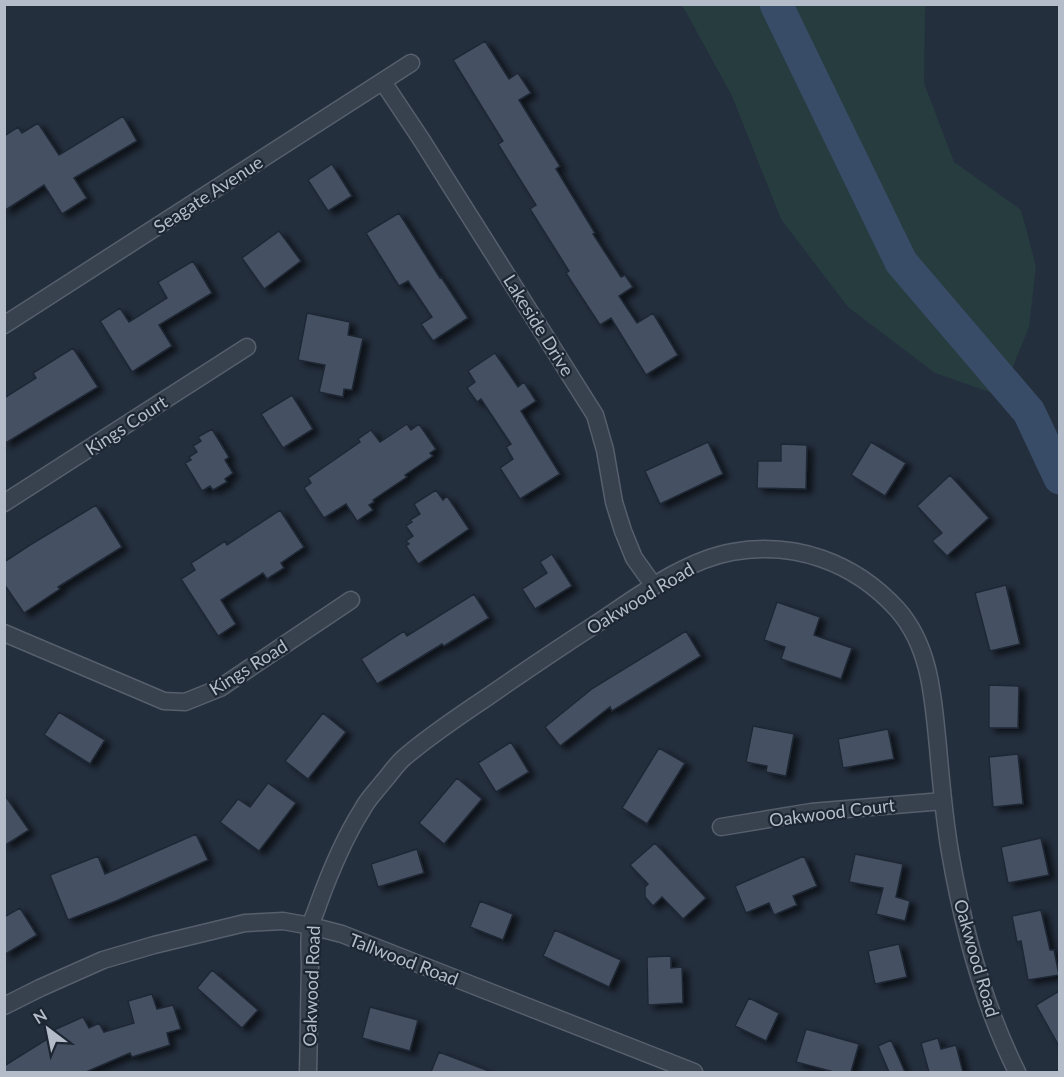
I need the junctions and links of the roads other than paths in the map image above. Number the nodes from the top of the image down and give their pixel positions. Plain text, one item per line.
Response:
1 (411, 63) dead end
2 (383, 82) junction
3 (4, 325) edge
4 (248, 347) dead end
5 (4, 503) edge
6 (654, 586) junction
7 (351, 600) dead end
8 (4, 633) edge
9 (943, 801) junction
10 (722, 827) dead end
11 (311, 926) junction
12 (4, 1006) edge
13 (308, 1072) edge
14 (694, 1072) edge
15 (1017, 1072) edge

1 - 2 street, Seagate Avenue
2 - 3 street, Seagate Avenue
2 - 6 street, Lakeside Drive
4 - 5 street, Kings Court
6 - 9 street, Oakwood Road
6 - 11 street, Oakwood Road
7 - 8 street, Kings Road
9 - 10 street, Oakwood Court
9 - 15 street, Oakwood Road
11 - 12 street, Tallwood Road
11 - 13 street, Oakwood Road
11 - 14 street, Tallwood Road

